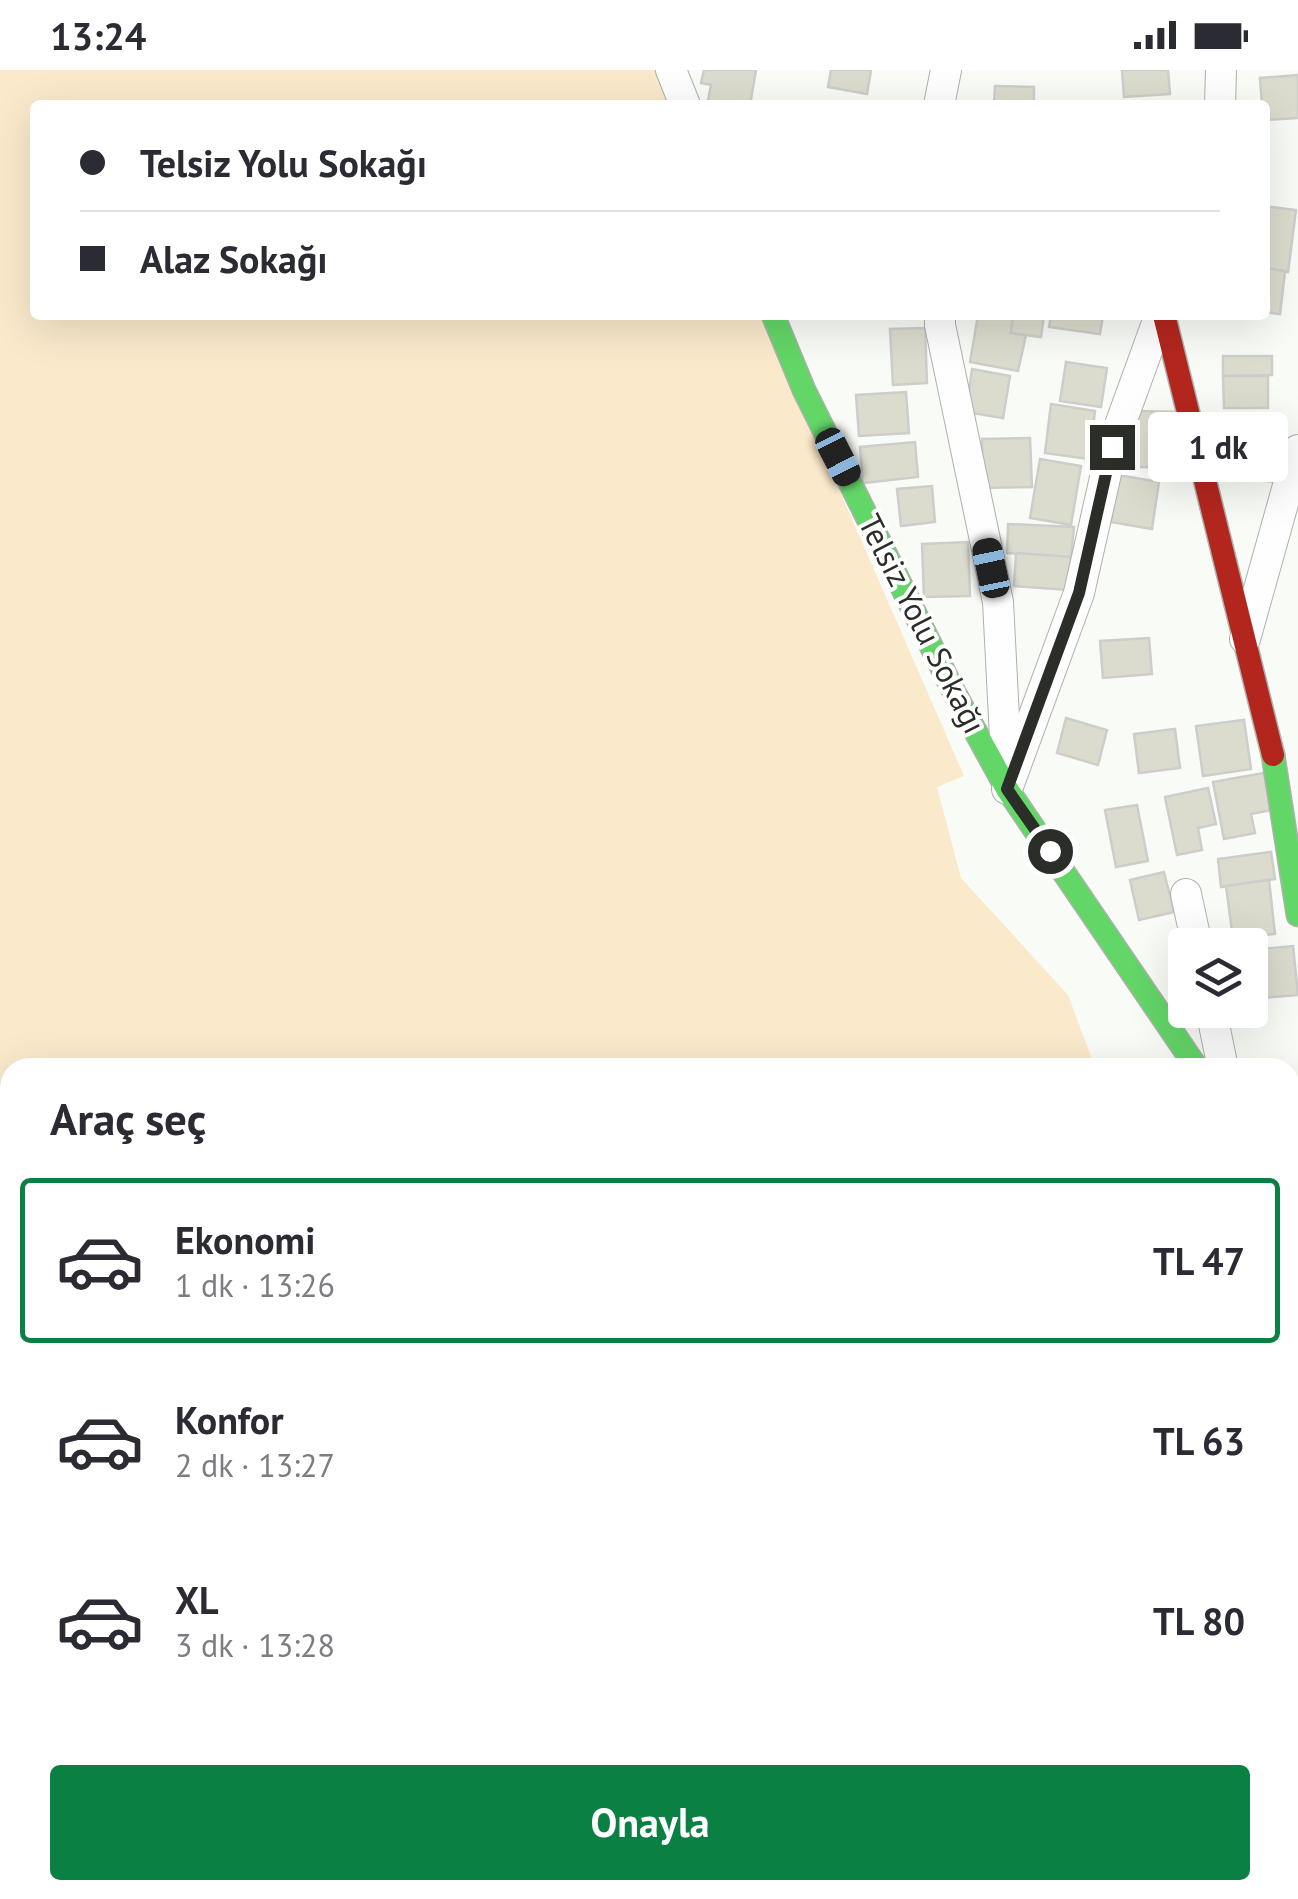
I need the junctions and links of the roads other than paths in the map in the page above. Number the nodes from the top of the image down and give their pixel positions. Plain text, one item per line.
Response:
1 (671, 70) edge
2 (946, 70) edge
3 (1221, 70) edge
4 (684, 100) edge
5 (940, 100) edge
6 (1220, 100) edge
7 (775, 320) edge
8 (940, 320) edge
9 (1160, 320) edge
10 (1163, 320) edge
11 (1298, 450) edge
12 (1245, 639) junction
13 (1007, 789) junction
14 (1186, 894) dead end
15 (1298, 915) edge
16 (1193, 928) edge
17 (1215, 1028) edge
18 (1191, 1058) edge
19 (1221, 1058) edge

1 - 4 street
2 - 5 street
3 - 6 street
7 - 13 street, Telsiz Yolu Sokağı
8 - 13 street
9 - 13 street
10 - 12 street
11 - 12 street
12 - 15 street
13 - 18 street, Telsiz Yolu Sokağı
14 - 16 street
17 - 19 street

